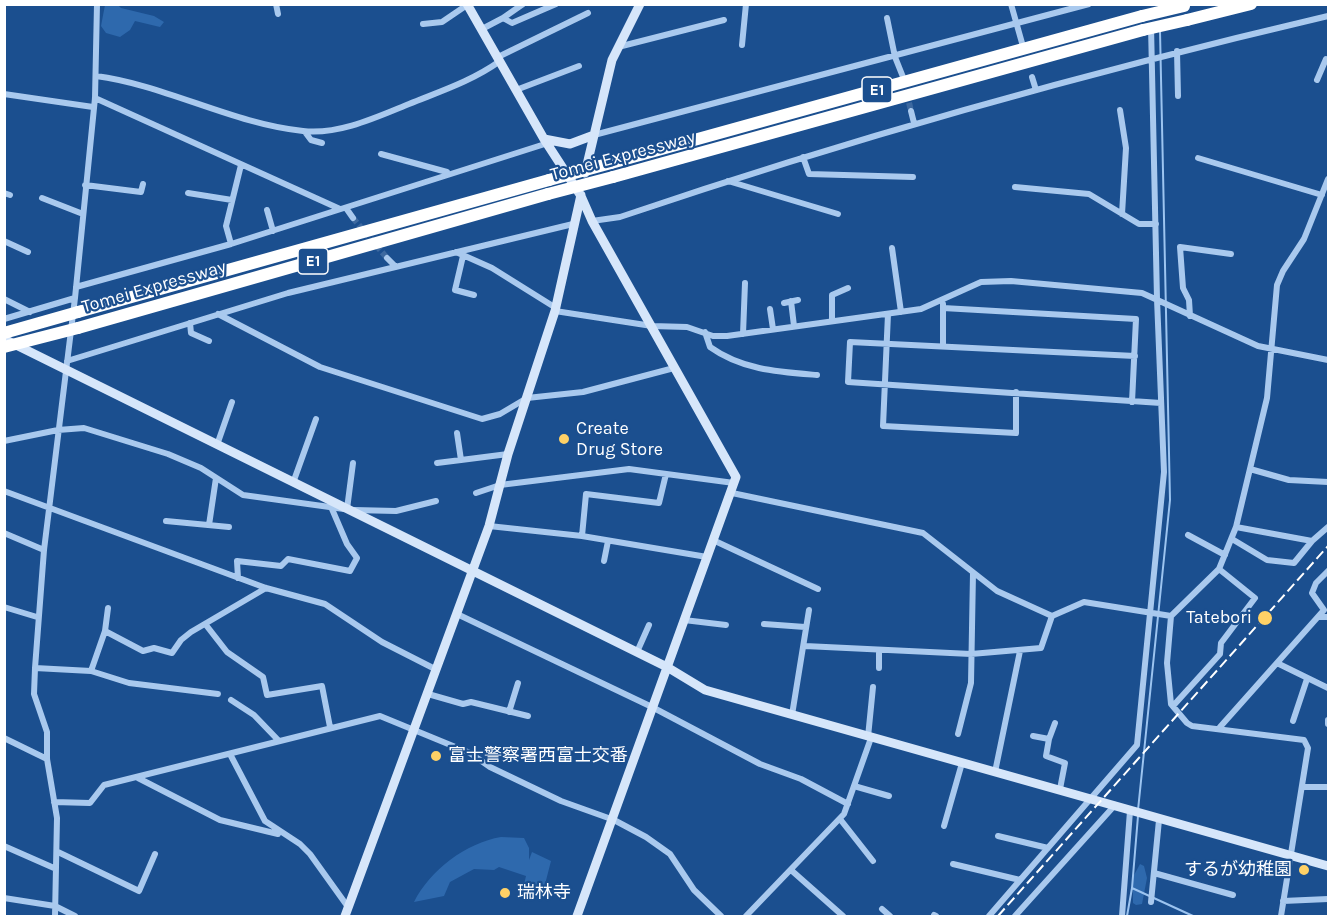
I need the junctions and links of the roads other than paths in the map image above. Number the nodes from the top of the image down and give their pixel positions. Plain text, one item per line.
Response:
1 (97, 4) edge
2 (276, 4) edge
3 (523, 4) edge
4 (556, 4) edge
5 (640, 4) edge
6 (746, 4) edge
7 (1011, 4) edge
8 (1089, 4) edge
9 (1151, 4) edge
10 (1251, 4) edge
11 (467, 5) edge
12 (1187, 5) edge
13 (588, 13) dead end
14 (278, 15) dead end
15 (1329, 16) edge
16 (503, 18) junction
17 (887, 18) dead end
18 (724, 20) dead end
19 (423, 24) dead end
20 (1015, 24) junction
21 (482, 29) junction
22 (1022, 43) dead end
23 (742, 45) dead end
24 (618, 48) junction
25 (1177, 51) junction
26 (895, 57) junction
27 (1151, 58) junction
28 (499, 59) junction
29 (1329, 60) edge
30 (579, 66) dead end
31 (96, 76) junction
32 (903, 77) dead end
33 (1032, 77) dead end
34 (1317, 80) dead end
35 (516, 90) junction
36 (1036, 90) junction
37 (4, 94) edge
38 (1178, 96) dead end
39 (94, 98) junction
40 (93, 107) junction
41 (1120, 110) dead end
42 (911, 111) tunnel mouth
43 (914, 123) junction
44 (304, 132) junction
45 (594, 135) junction
46 (546, 141) junction
47 (322, 143) dead end
48 (381, 153) dead end
49 (803, 157) junction
50 (1198, 158) dead end
51 (241, 165) junction
52 (449, 173) junction
53 (913, 177) dead end
54 (1329, 178) edge
55 (727, 181) junction
56 (143, 184) dead end
57 (86, 185) junction
58 (1015, 187) dead end
59 (188, 193) dead end
60 (1322, 195) junction
61 (581, 196) junction
62 (42, 198) dead end
63 (232, 200) junction
64 (343, 208) junction
65 (267, 210) dead end
66 (83, 214) junction
67 (838, 214) dead end
68 (1122, 214) junction
69 (353, 218) tunnel mouth
70 (592, 221) junction
71 (573, 224) junction
72 (1156, 224) junction
73 (273, 231) junction
74 (4, 241) edge
75 (231, 244) junction
76 (892, 248) dead end
77 (28, 252) dead end
78 (455, 252) junction
79 (1231, 254) dead end
80 (463, 256) junction
81 (387, 258) tunnel mouth
82 (395, 266) junction
83 (745, 283) dead end
84 (76, 287) junction
85 (848, 288) dead end
86 (474, 295) dead end
87 (75, 298) junction
88 (4, 299) edge
89 (1157, 299) junction
90 (791, 301) dead end
91 (943, 304) junction
92 (770, 309) dead end
93 (555, 310) junction
94 (30, 312) junction
95 (901, 312) junction
96 (217, 314) junction
97 (888, 314) junction
98 (1191, 316) junction
99 (4, 319) edge
100 (832, 321) junction
101 (190, 322) junction
102 (652, 326) junction
103 (794, 326) junction
104 (773, 329) junction
105 (705, 332) junction
106 (4, 333) edge
107 (743, 333) junction
108 (4, 339) edge
109 (209, 341) dead end
110 (886, 343) junction
111 (943, 345) junction
112 (4, 347) edge
113 (1272, 350) junction
114 (1135, 356) junction
115 (1329, 360) edge
116 (66, 366) junction
117 (674, 368) junction
118 (817, 375) dead end
119 (885, 384) junction
120 (1016, 392) junction
121 (527, 398) junction
122 (232, 402) dead end
123 (1132, 402) junction
124 (1161, 403) junction
125 (316, 419) dead end
126 (58, 430) junction
127 (457, 433) dead end
128 (4, 441) edge
129 (217, 446) junction
130 (508, 454) junction
131 (461, 460) junction
132 (353, 463) dead end
133 (437, 463) dead end
134 (1250, 469) junction
135 (666, 474) junction
136 (216, 478) junction
137 (1329, 482) edge
138 (293, 483) junction
139 (500, 485) junction
140 (733, 488) junction
141 (4, 491) edge
142 (476, 493) dead end
143 (436, 501) dead end
144 (332, 509) junction
145 (347, 509) junction
146 (49, 510) junction
147 (166, 521) dead end
148 (209, 525) junction
149 (489, 526) junction
150 (229, 527) dead end
151 (1236, 527) junction
152 (1329, 527) edge
153 (4, 533) edge
154 (1188, 535) dead end
155 (582, 536) junction
156 (1232, 539) junction
157 (608, 541) junction
158 (715, 541) junction
159 (1312, 541) junction
160 (44, 550) junction
161 (1225, 555) junction
162 (707, 557) junction
163 (604, 561) dead end
164 (1219, 569) junction
165 (1329, 571) edge
166 (474, 572) junction
167 (973, 573) junction
168 (238, 578) junction
169 (266, 588) junction
170 (818, 589) dead end
171 (4, 607) edge
172 (108, 608) dead end
173 (809, 610) dead end
174 (457, 614) junction
175 (1150, 614) junction
176 (1053, 616) junction
177 (1171, 616) junction
178 (1319, 616) junction
179 (37, 617) junction
180 (1329, 618) edge
181 (684, 620) junction
182 (765, 624) dead end
183 (206, 625) junction
184 (649, 625) dead end
185 (726, 625) dead end
186 (806, 627) junction
187 (105, 631) junction
188 (805, 646) junction
189 (879, 650) junction
190 (1020, 651) junction
191 (637, 652) junction
192 (971, 654) junction
193 (1277, 663) junction
194 (667, 667) junction
195 (35, 668) junction
196 (879, 668) dead end
197 (437, 670) junction
198 (91, 671) junction
199 (1308, 679) junction
200 (518, 683) dead end
201 (873, 687) dead end
202 (1329, 688) edge
203 (218, 694) dead end
204 (428, 694) junction
205 (231, 700) dead end
206 (1173, 706) junction
207 (652, 708) junction
208 (509, 712) junction
209 (792, 715) junction
210 (528, 716) dead end
211 (1293, 721) dead end
212 (1055, 723) dead end
213 (330, 727) junction
214 (1220, 728) junction
215 (416, 730) junction
216 (958, 734) dead end
217 (1033, 736) dead end
218 (869, 737) junction
219 (4, 738) edge
220 (1049, 739) junction
221 (279, 741) junction
222 (230, 754) junction
223 (47, 759) junction
224 (962, 763) junction
225 (995, 772) junction
226 (138, 778) junction
227 (854, 786) junction
228 (1303, 787) junction
229 (1329, 787) edge
230 (1060, 789) junction
231 (889, 796) dead end
232 (1093, 798) junction
233 (54, 802) junction
234 (848, 804) junction
235 (1115, 805) junction
236 (1130, 811) junction
237 (840, 819) junction
238 (1156, 819) junction
239 (614, 820) junction
240 (944, 826) dead end
241 (285, 835) junction
242 (998, 836) dead end
243 (4, 846) edge
244 (1048, 848) junction
245 (58, 852) junction
246 (155, 854) dead end
247 (1289, 856) junction
248 (873, 861) dead end
249 (953, 864) dead end
250 (1329, 866) edge
251 (54, 868) junction
252 (791, 870) junction
253 (1154, 873) junction
254 (1020, 880) junction
255 (1233, 895) dead end
256 (4, 898) edge
257 (1329, 898) edge
258 (1283, 901) junction
259 (1151, 902) dead end
260 (55, 906) junction
261 (882, 909) dead end
262 (347, 912) edge
263 (55, 916) edge
264 (75, 916) edge
265 (577, 916) edge
266 (721, 916) edge
267 (746, 916) edge
268 (843, 916) edge
269 (890, 916) edge
270 (988, 916) edge
271 (1015, 916) edge
272 (1122, 916) edge
273 (1281, 916) edge

1 - 31 street
2 - 14 street
3 - 16 street
4 - 16 street
5 - 24 street
6 - 23 street
7 - 20 street
8 - 20 street
9 - 27 street
10 - 112 highway, Tomei Expressway / E1, bridge
11 - 19 street
11 - 21 street
12 - 106 highway, Tomei Expressway / E1, bridge
13 - 28 street
15 - 25 street
16 - 21 street
17 - 26 street
18 - 24 street
20 - 22 street
20 - 26 street
21 - 28 street
24 - 45 street
25 - 27 street
25 - 38 street
26 - 32 street
26 - 45 street
27 - 36 street
27 - 72 street
28 - 35 street
28 - 44 street
29 - 34 street
30 - 35 street
31 - 39 street
31 - 44 street
33 - 36 street
35 - 46 street
36 - 43 street
37 - 40 street
39 - 40 street
39 - 51 street
40 - 57 street
41 - 68 street
42 - 43 street
43 - 49 street
44 - 47 street
45 - 46 street
45 - 61 street
46 - 52 street
46 - 61 street
48 - 52 street
49 - 53 street
49 - 55 street
50 - 60 street
51 - 63 street
51 - 64 street
52 - 64 street
54 - 60 street
55 - 67 street
55 - 70 street
56 - 57 street
57 - 66 street
58 - 68 street
59 - 63 street
60 - 113 street
61 - 70 street
61 - 71 street
62 - 66 street
63 - 75 street
64 - 69 street
64 - 73 street
65 - 73 street
66 - 84 street
68 - 72 street
70 - 102 street
71 - 78 street
71 - 93 street
72 - 89 street
73 - 75 street
74 - 77 street
75 - 84 street
76 - 95 street
78 - 80 street
78 - 82 street
79 - 98 street
80 - 86 street
80 - 93 street
81 - 82 street
82 - 96 street
83 - 107 street
84 - 87 street
85 - 100 street
87 - 94 street
87 - 116 street
88 - 94 street
89 - 91 street
89 - 98 street
89 - 124 street
90 - 103 street
91 - 95 street
91 - 111 street
91 - 114 street
92 - 104 street
93 - 102 street
93 - 121 street
94 - 99 street
95 - 97 street
96 - 101 street
96 - 121 street
97 - 100 street
97 - 110 street
98 - 113 street
100 - 103 street
101 - 109 street
101 - 116 street
102 - 105 street
102 - 117 street
103 - 104 street
104 - 107 street
105 - 107 street
105 - 118 street
108 - 116 street
110 - 111 street
110 - 119 street
110 - 119 street
111 - 114 street
113 - 115 street
113 - 134 street
114 - 123 street
116 - 126 street
116 - 129 street
117 - 121 street
117 - 140 street
119 - 120 street
119 - 120 street
120 - 123 street
121 - 130 street
122 - 129 street
123 - 124 street
124 - 175 street
125 - 138 street
126 - 128 street
126 - 136 street
126 - 146 street
127 - 131 street
129 - 138 street
130 - 131 street
130 - 139 street
131 - 133 street
132 - 145 street
134 - 137 street
134 - 151 street
135 - 139 street
135 - 140 street
135 - 155 street
136 - 144 street
136 - 148 street
138 - 145 street
139 - 142 street
139 - 149 street
140 - 158 street
140 - 167 street
141 - 146 street
143 - 145 street
144 - 145 street
144 - 168 street
145 - 166 street
146 - 160 street
146 - 168 street
147 - 148 street
148 - 150 street
149 - 155 street
149 - 166 street
151 - 156 street
151 - 159 street
152 - 159 street
153 - 160 street
154 - 161 street
155 - 157 street
156 - 159 street
156 - 161 street
157 - 162 street
157 - 163 street
158 - 162 street
158 - 170 street
160 - 179 street
161 - 164 street
162 - 181 street
164 - 177 street
164 - 206 street
165 - 178 street
166 - 174 street
166 - 191 street
167 - 176 street
167 - 192 street
168 - 169 street
169 - 183 street
169 - 197 street
171 - 179 street
172 - 187 street
173 - 186 street
174 - 197 street
174 - 207 street
175 - 176 street
175 - 177 street
175 - 232 street
176 - 190 street
177 - 206 street
178 - 180 street
178 - 193 street
179 - 195 street
181 - 185 street
181 - 194 street
182 - 186 street
183 - 187 street
183 - 213 street
184 - 191 street
186 - 188 street
187 - 198 street
188 - 189 street
188 - 209 street
189 - 192 street
189 - 196 street
190 - 192 street
190 - 225 street
191 - 194 street
192 - 216 street
193 - 199 street
193 - 214 street
194 - 207 street
194 - 209 street
195 - 198 street
195 - 223 street
197 - 204 street
198 - 203 street
199 - 202 street
199 - 211 street
200 - 208 street
201 - 218 street
204 - 208 street
204 - 215 street
205 - 221 street
206 - 214 street
207 - 234 street
207 - 239 street
208 - 210 street
209 - 218 street
212 - 220 street
213 - 215 street
213 - 221 street
214 - 228 street
215 - 239 street
215 - 262 street
217 - 220 street
218 - 224 street
218 - 227 street
219 - 223 street
220 - 230 street
221 - 222 street
222 - 226 street
222 - 241 street
223 - 233 street
224 - 225 street
224 - 240 street
225 - 230 street
226 - 233 street
226 - 241 street
227 - 231 street
227 - 234 street
228 - 229 street
228 - 247 street
230 - 232 street
232 - 235 street
232 - 244 street
233 - 245 street
234 - 237 street
235 - 236 street
235 - 271 street
236 - 238 street
236 - 272 street
237 - 248 street
237 - 252 street
238 - 247 street
238 - 253 street
239 - 265 street
239 - 266 street
241 - 262 street
242 - 244 street
243 - 251 street
244 - 254 street
245 - 246 street
245 - 251 street
247 - 250 street
247 - 258 street
249 - 254 street
251 - 260 street
252 - 267 street
252 - 268 street
253 - 255 street
253 - 259 street
254 - 270 street
256 - 260 street
257 - 258 street
258 - 273 street
260 - 263 street
260 - 264 street
261 - 269 street

